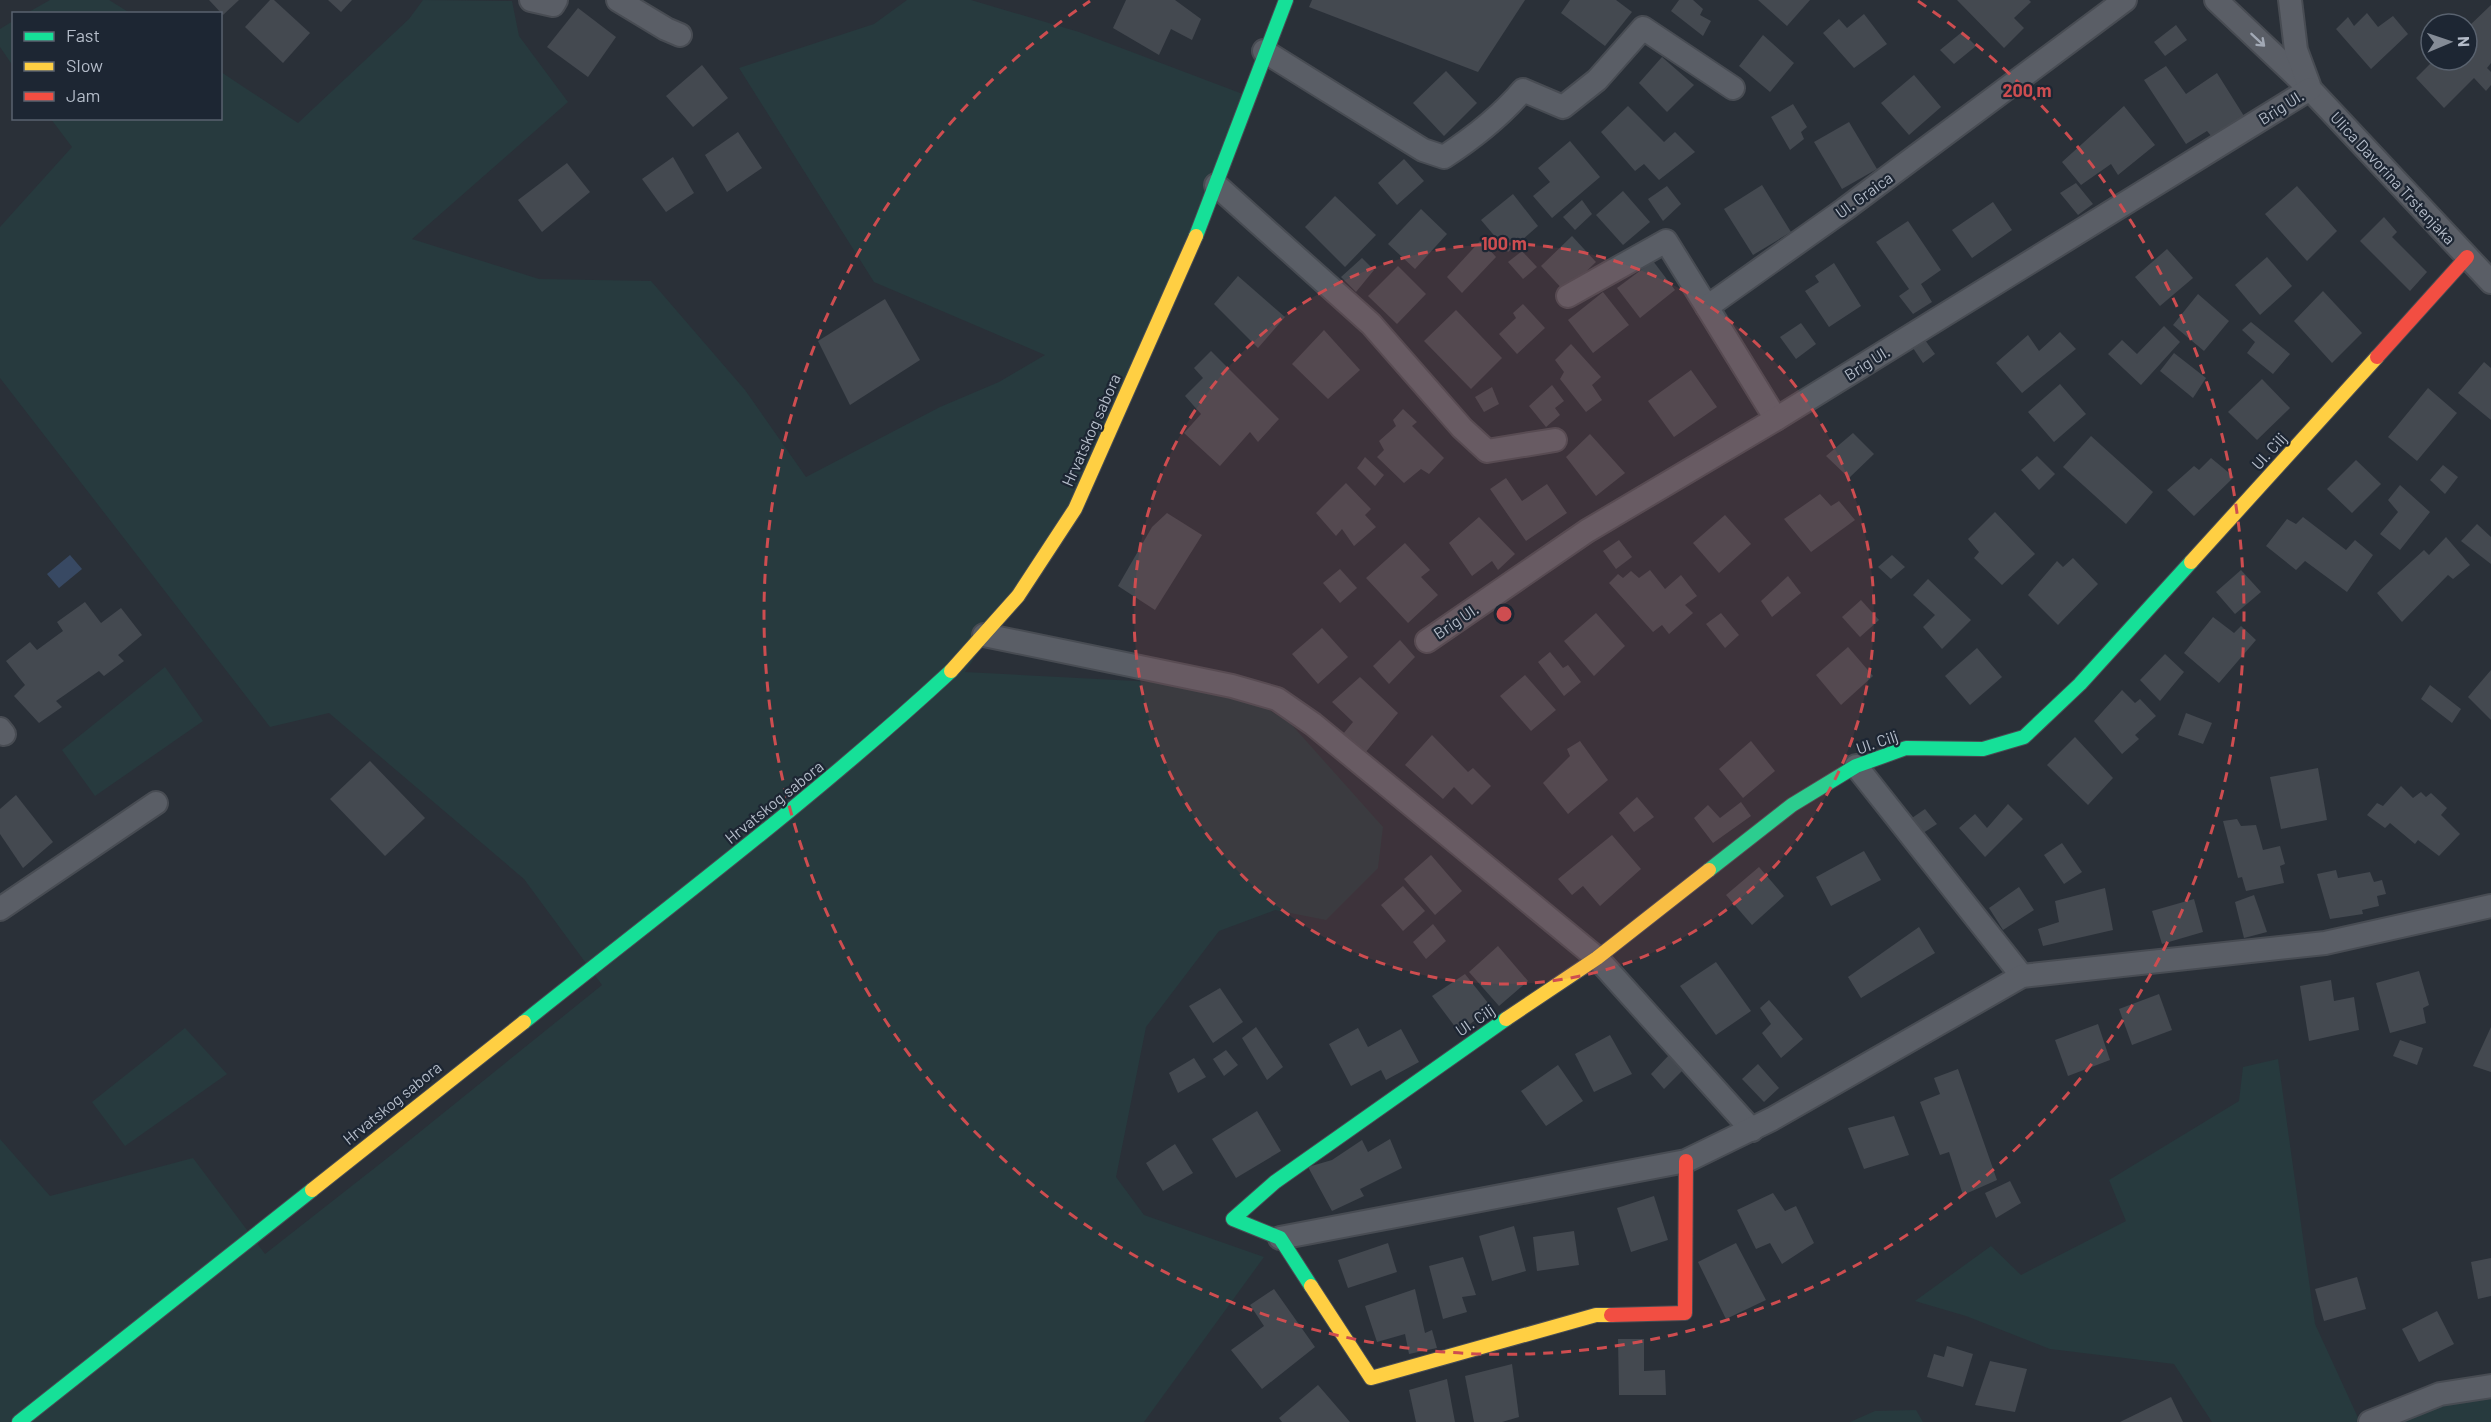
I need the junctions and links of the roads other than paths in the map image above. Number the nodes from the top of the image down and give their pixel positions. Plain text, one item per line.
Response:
1 (531, 0) edge
2 (556, 0) edge
3 (618, 0) edge
4 (1286, 0) edge
5 (2125, 0) edge
6 (2290, 0) edge
7 (2226, 5) edge
8 (680, 35) dead end
9 (1264, 51) junction
10 (1733, 88) dead end
11 (2310, 89) junction
12 (1216, 185) junction
13 (2467, 257) junction
14 (2491, 282) edge
15 (1568, 296) dead end
16 (1707, 306) junction
17 (1776, 419) junction
18 (1554, 440) dead end
19 (984, 635) junction
20 (1427, 641) dead end
21 (1856, 766) junction
22 (156, 802) dead end
23 (2491, 906) edge
24 (0, 909) edge
25 (1597, 958) junction
26 (2022, 976) junction
27 (1752, 1130) junction
28 (1686, 1161) junction
29 (1280, 1238) junction
30 (2491, 1386) edge
31 (19, 1422) edge
32 (2370, 1422) edge

1 - 2 street
3 - 8 street
4 - 9 street, Hrvatskog sabora
5 - 16 street, Ul. Graica
6 - 11 street
7 -> 11 street, Ulica Davorina Trstenjaka
9 - 10 street
9 - 12 street, Hrvatskog sabora
11 - 13 street, Ulica Davorina Trstenjaka
11 - 17 street, Brig Ul.
12 - 18 street
12 - 19 street, Hrvatskog sabora
13 - 14 street, Ulica Davorina Trstenjaka
13 - 21 street, Ul. Cilj
15 - 16 street
16 - 17 street
17 - 20 street, Brig Ul.
19 - 25 street
19 - 31 street, Hrvatskog sabora
21 - 25 street, Ul. Cilj
21 - 26 street
22 - 24 street
23 - 26 street
25 - 27 street
25 - 29 street, Ul. Cilj
26 - 27 street
27 - 28 street
28 - 29 street
28 - 29 street
30 - 32 street

